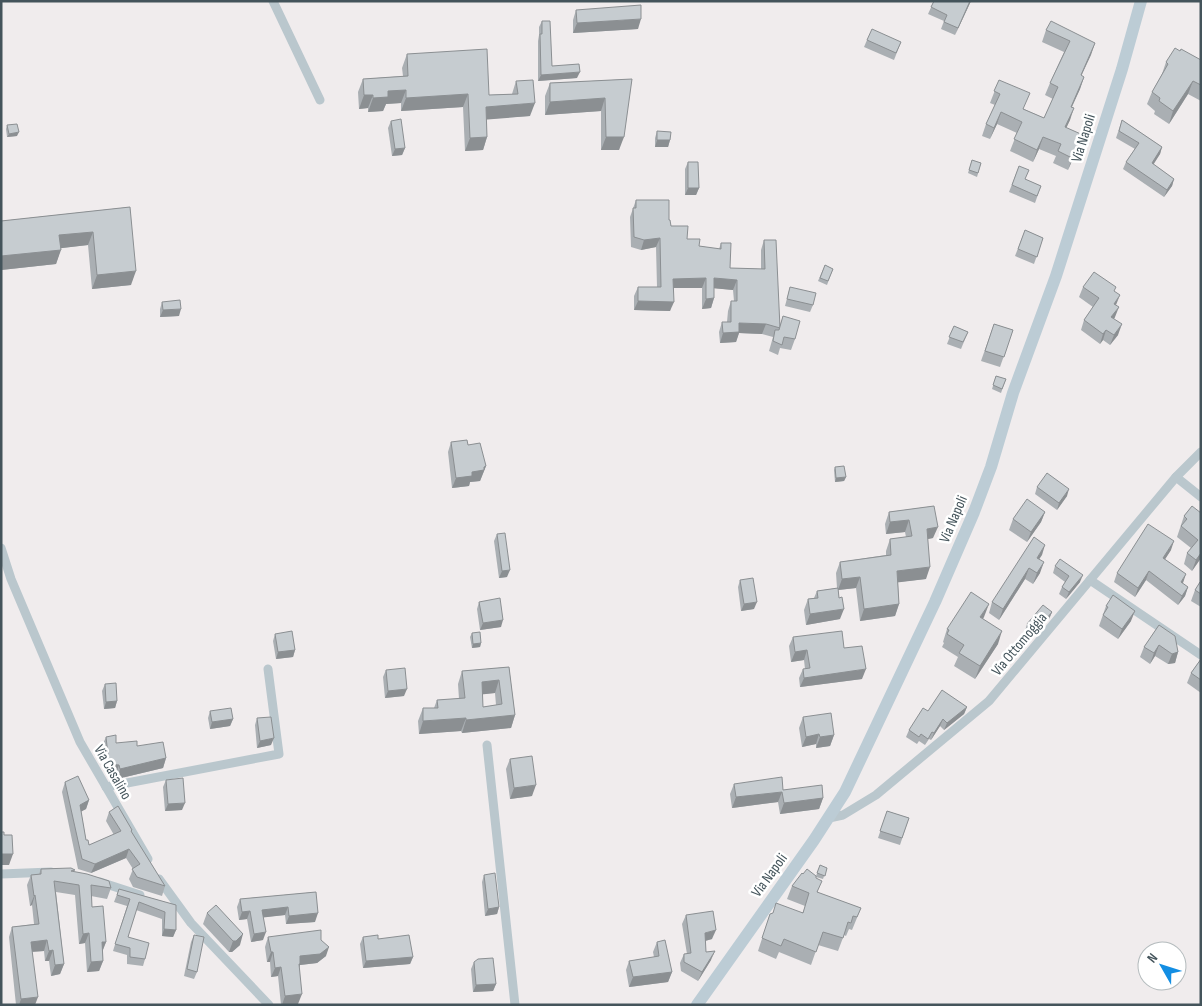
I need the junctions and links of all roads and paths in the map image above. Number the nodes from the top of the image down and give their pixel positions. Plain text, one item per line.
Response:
1 (272, 1) edge
2 (1141, 1) edge
3 (320, 100) dead end
4 (1201, 452) edge
5 (1176, 477) junction
6 (1201, 497) edge
7 (1, 548) edge
8 (1090, 580) junction
9 (1201, 655) edge
10 (268, 669) dead end
11 (487, 745) dead end
12 (106, 787) junction
13 (829, 818) junction
14 (150, 864) edge
15 (58, 872) edge
16 (155, 872) edge
17 (1, 874) edge
18 (86, 878) edge
19 (152, 899) edge
20 (162, 902) edge
21 (180, 908) junction
22 (268, 1005) edge
23 (515, 1005) edge
24 (697, 1005) edge

1 - 3 street
2 - 13 street, Via Napoli
4 - 5 street, Via Ottomoggia
5 - 6 street
5 - 8 street, Via Ottomoggia
7 - 12 street, Via Casalino
8 - 9 street
8 - 13 street, Via Ottomoggia
10 - 12 street
11 - 23 street
12 - 14 street, Via Casalino
13 - 24 street, Via Napoli
15 - 17 street
16 - 21 street
18 - 19 street
20 - 21 street
21 - 22 street

